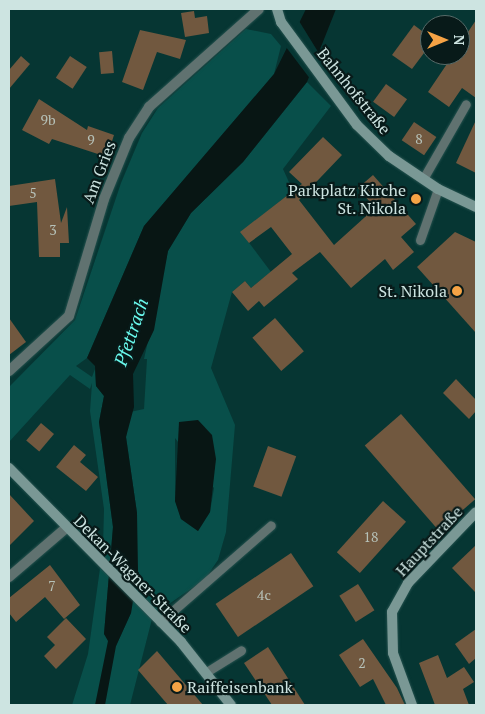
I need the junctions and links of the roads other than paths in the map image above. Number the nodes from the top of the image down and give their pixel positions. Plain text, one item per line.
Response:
1 (259, 9) edge
2 (277, 9) edge
3 (466, 104) dead end
4 (423, 179) junction
5 (438, 189) junction
6 (476, 207) edge
7 (420, 240) dead end
8 (9, 371) edge
9 (9, 468) edge
10 (476, 512) edge
11 (271, 525) dead end
12 (66, 528) junction
13 (9, 577) edge
14 (156, 619) junction
15 (241, 650) dead end
16 (208, 671) junction
17 (231, 705) edge
18 (412, 705) edge

1 - 8 street, Am Gries
2 - 4 street, Bahnhofstraße
3 - 4 lane
4 - 5 street, Bahnhofstraße
5 - 6 street, Bahnhofstraße
5 - 7 lane
9 - 12 street, Dekan-Wagner-Straße
10 - 18 street, Hauptstraße
11 - 14 lane
12 - 13 street
12 - 14 street, Dekan-Wagner-Straße
14 - 16 street, Dekan-Wagner-Straße
15 - 16 lane
16 - 17 street, Dekan-Wagner-Straße

